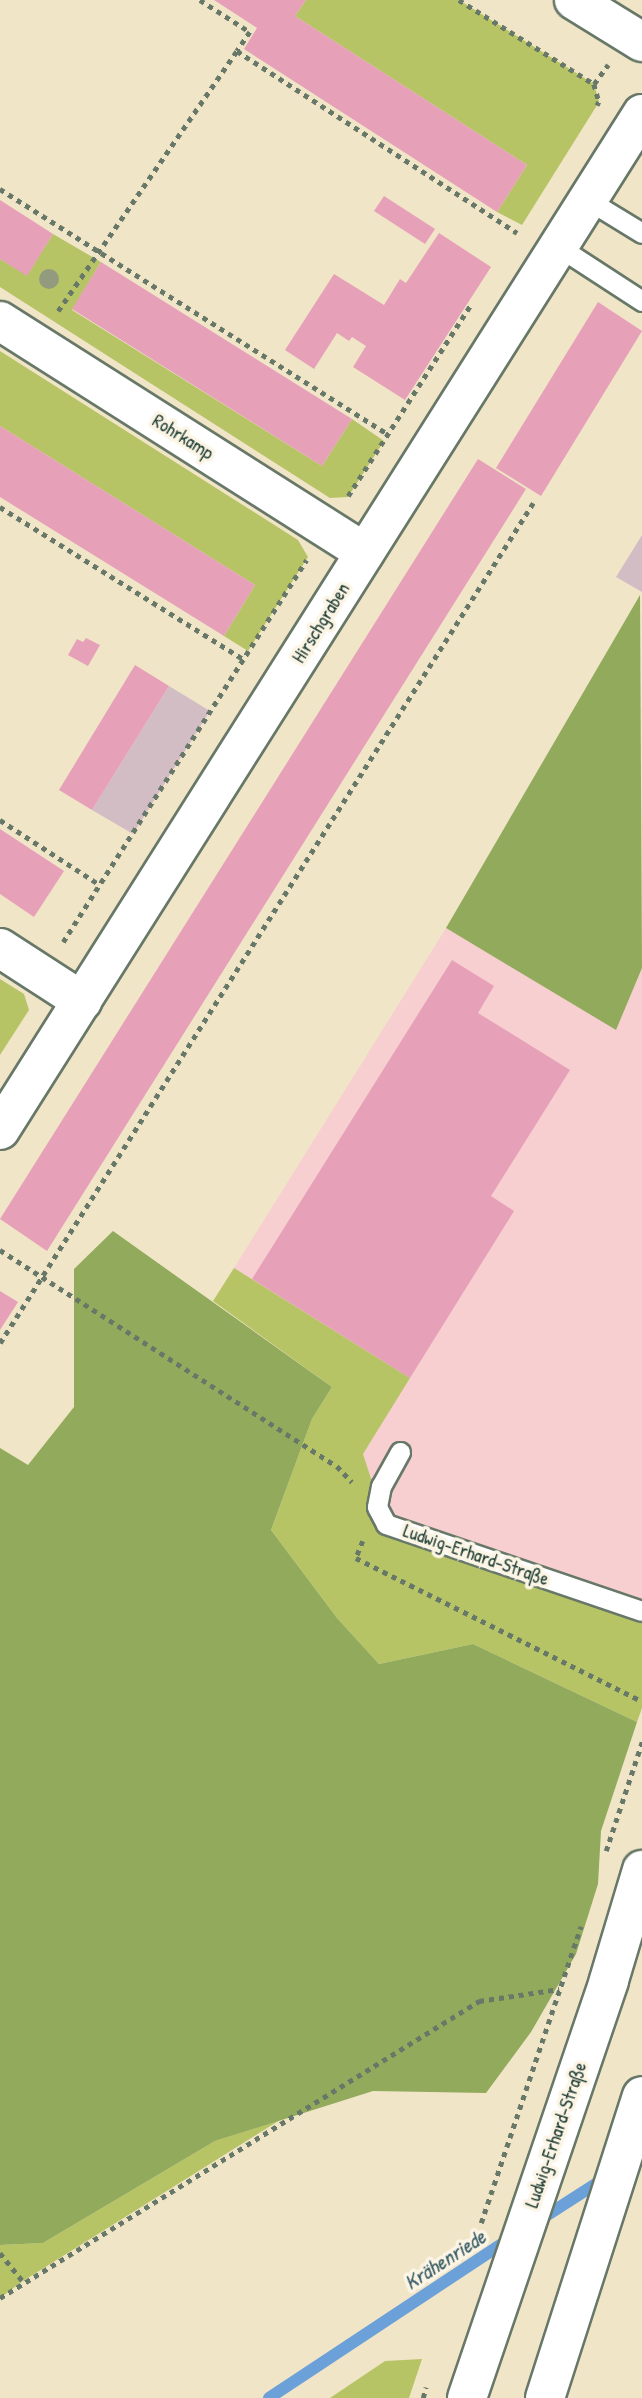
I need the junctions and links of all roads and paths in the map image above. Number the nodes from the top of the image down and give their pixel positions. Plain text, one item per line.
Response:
1 (200, 0) edge
2 (458, 0) edge
3 (574, 0) edge
4 (642, 42) edge
5 (237, 51) junction
6 (592, 114) dead end
7 (642, 114) edge
8 (0, 189) edge
9 (589, 201) junction
10 (522, 225) dead end
11 (517, 233) junction
12 (642, 233) edge
13 (510, 244) dead end
14 (559, 247) junction
15 (98, 251) junction
16 (474, 300) dead end
17 (642, 300) edge
18 (0, 321) edge
19 (52, 321) dead end
20 (388, 434) junction
21 (339, 498) dead end
22 (533, 503) dead end
23 (0, 507) edge
24 (303, 549) dead end
25 (365, 553) junction
26 (243, 659) junction
27 (0, 820) edge
28 (100, 885) junction
29 (53, 943) dead end
30 (0, 948) edge
31 (82, 1001) junction
32 (0, 1130) edge
33 (0, 1250) edge
34 (43, 1276) junction
35 (0, 1343) edge
36 (400, 1452) dead end
37 (377, 1507) junction
38 (642, 1611) edge
39 (642, 1701) edge
40 (642, 1742) edge
41 (603, 1859) dead end
42 (642, 1870) edge
43 (581, 1924) dead end
44 (559, 1989) junction
45 (642, 2096) edge
46 (480, 2226) dead end
47 (0, 2253) edge
48 (23, 2281) junction
49 (0, 2298) edge
50 (427, 2384) dead end
51 (423, 2398) edge
52 (467, 2398) edge
53 (545, 2398) edge

1 - 5 path
2 - 6 path
3 - 4 street
5 - 11 path
5 - 15 path
7 - 9 street, Hirschgraben
8 - 15 path
9 - 12 lane
9 - 14 street, Hirschgraben
10 - 11 path
11 - 13 path
14 - 17 lane
14 - 25 street, Hirschgraben
15 - 19 path
15 - 20 path
16 - 20 path
18 - 25 street, Rohrkamp
20 - 21 path
22 - 34 path
23 - 26 path
24 - 26 path
25 - 31 street, Hirschgraben
26 - 28 path
27 - 28 path
28 - 29 path
30 - 31 street
31 - 32 street, Hirschgraben
33 - 34 path
34 - 35 path
34 - 37 path
36 - 37 lane
37 - 38 lane, Ludwig-Erhard-Straße
37 - 39 path
40 - 41 path
42 - 52 street, Ludwig-Erhard-Straße
43 - 44 path
44 - 46 path
44 - 48 path
45 - 53 street
47 - 48 path
48 - 49 path
50 - 51 path

